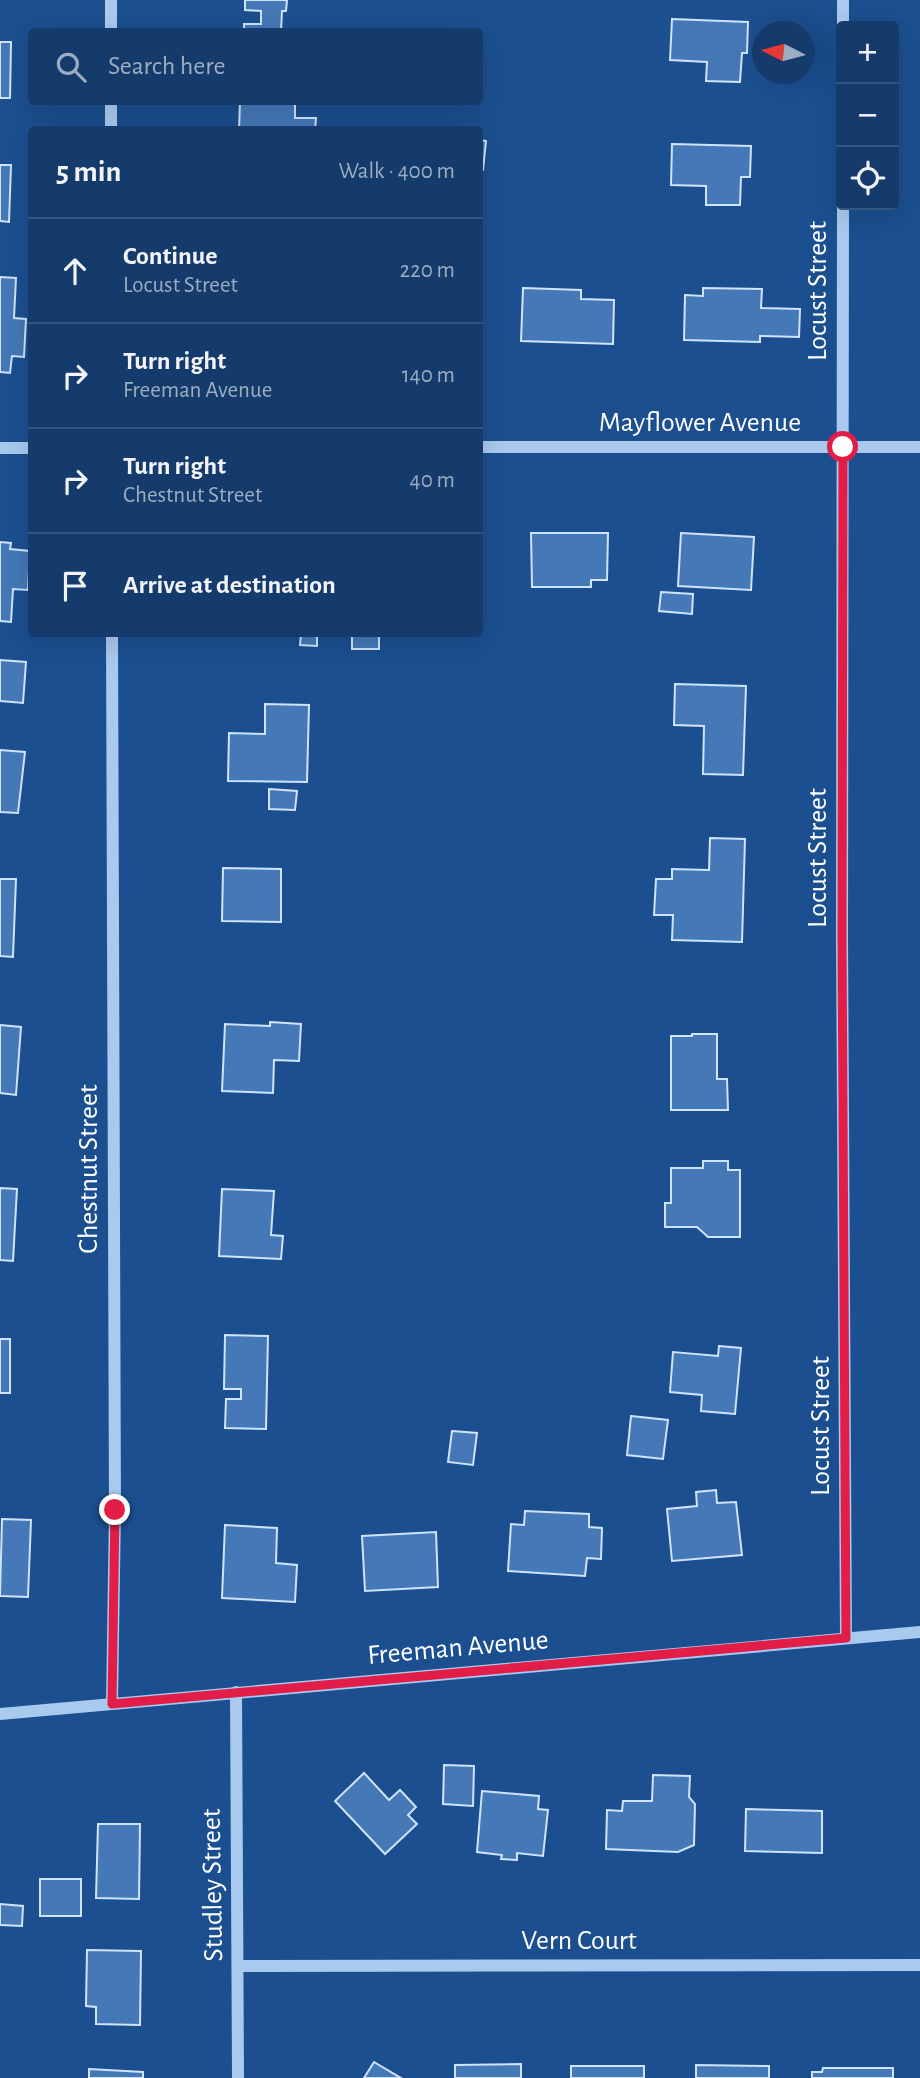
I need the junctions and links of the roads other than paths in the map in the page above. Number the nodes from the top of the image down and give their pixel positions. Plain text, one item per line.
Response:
1 (111, 0) edge
2 (843, 0) edge
3 (843, 21) edge
4 (111, 28) edge
5 (111, 105) edge
6 (111, 126) edge
7 (843, 210) edge
8 (483, 447) edge
9 (843, 447) junction
10 (920, 447) edge
11 (0, 448) edge
12 (28, 448) edge
13 (112, 637) edge
14 (920, 1632) edge
15 (846, 1638) junction
16 (236, 1692) junction
17 (112, 1704) junction
18 (0, 1714) edge
19 (920, 1965) edge
20 (239, 1966) junction
21 (238, 2078) edge

1 - 4 street
2 - 3 street
5 - 6 street
7 - 9 street, Locust Street
8 - 9 street, Mayflower Avenue
9 - 10 street, Mayflower Avenue
9 - 15 street, Locust Street
11 - 12 street
13 - 17 street, Chestnut Street
14 - 15 street, Freeman Avenue
15 - 16 street, Freeman Avenue
16 - 17 street, Freeman Avenue
16 - 20 street, Studley Street
17 - 18 street, Freeman Avenue
19 - 20 street, Vern Court
20 - 21 street, Studley Street

